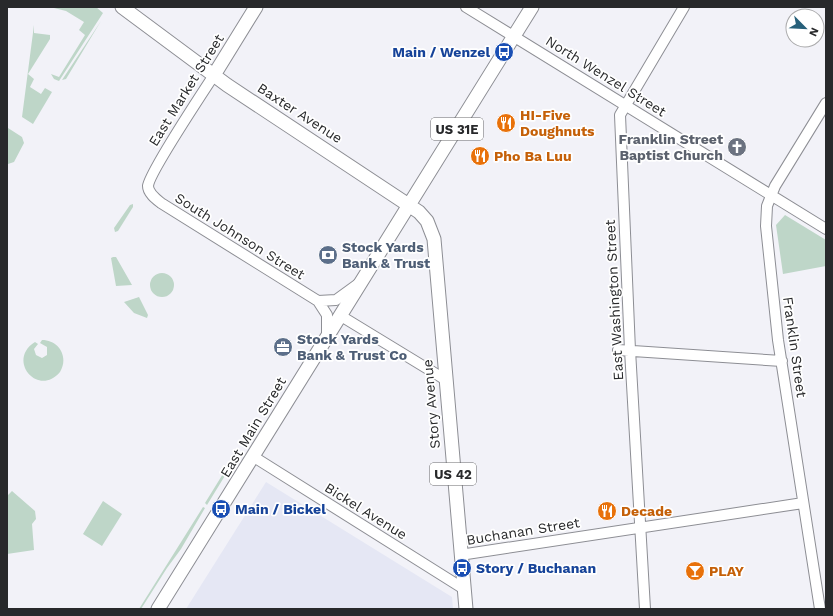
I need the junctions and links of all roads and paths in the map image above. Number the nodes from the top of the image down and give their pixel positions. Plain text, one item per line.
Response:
1 (122, 7) edge
2 (256, 7) edge
3 (466, 7) edge
4 (532, 7) edge
5 (684, 7) edge
6 (514, 36) junction
7 (214, 76) junction
8 (826, 103) edge
9 (624, 104) junction
10 (150, 192) joint
11 (771, 195) junction
12 (410, 206) junction
13 (826, 230) edge
14 (361, 282) junction
15 (318, 301) junction
16 (341, 316) junction
17 (327, 337) junction
18 (618, 350) dead end
19 (630, 350) junction
20 (782, 361) junction
21 (446, 380) junction
22 (254, 457) junction
23 (803, 503) junction
24 (639, 528) junction
25 (460, 555) junction
26 (464, 589) junction
27 (158, 609) edge
28 (466, 609) edge
29 (645, 609) edge
30 (820, 609) edge

1 - 7 main road, Baxter Avenue
2 - 7 main road, East Market Street
3 - 6 street, North Wenzel Street
4 - 6 main road, US 31E
5 - 9 street, East Washington Street
6 - 9 street, North Wenzel Street
6 - 12 main road, US 31E
7 - 10 street, East Market Street
7 - 12 main road, Baxter Avenue
8 - 11 street, Franklin Street
9 - 11 street, North Wenzel Street
9 - 19 street, East Washington Street
10 - 15 street, South Johnson Street
11 - 13 street, North Wenzel Street
11 - 20 street, Franklin Street
12 - 14 main road, East Main Street
12 - 21 main road, Story Avenue / US 42
14 - 15 street
14 - 16 main road, East Main Street
15 - 17 street
16 - 17 main road, East Main Street
16 - 21 street
17 - 22 main road, East Main Street
18 - 19 street
19 - 20 street
19 - 24 street, East Washington Street
20 - 23 street, Franklin Street
21 - 25 main road, Story Avenue / US 42
22 - 26 street, Bickel Avenue
22 - 27 main road, East Main Street
23 - 24 street, Buchanan Street
23 - 30 street, Franklin Street
24 - 25 street, Buchanan Street
24 - 29 street, East Washington Street
25 - 26 main road, Story Avenue / US 42
26 - 28 main road, Story Avenue / US 42

